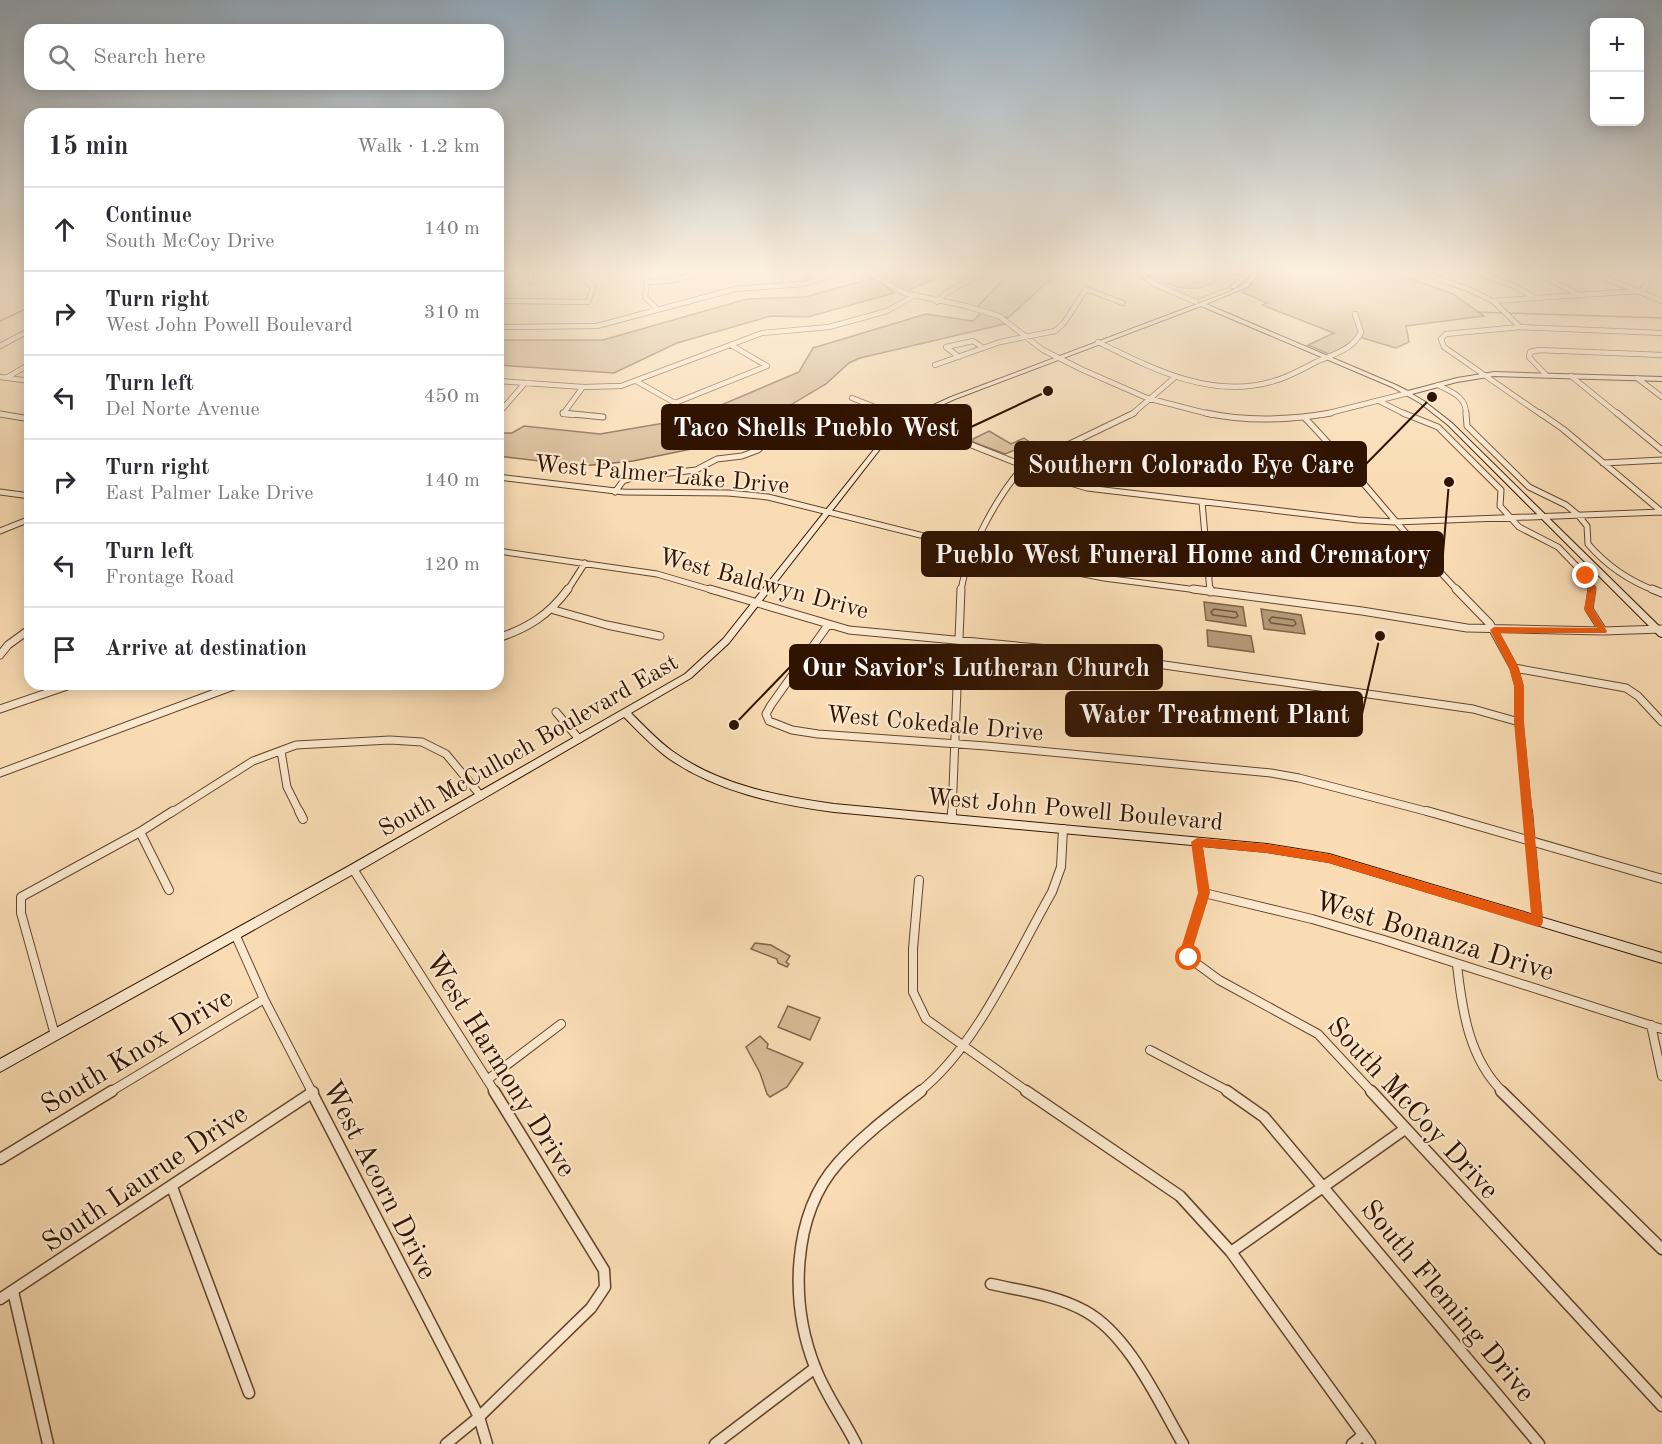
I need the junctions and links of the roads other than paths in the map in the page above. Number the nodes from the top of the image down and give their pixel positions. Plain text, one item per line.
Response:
1 (740, 341) edge
2 (968, 341) edge
3 (971, 341) edge
4 (1013, 341) edge
5 (1031, 341) edge
6 (1290, 341) edge
7 (1355, 341) edge
8 (1442, 341) edge
9 (1098, 342) joint
10 (731, 345) junction
11 (981, 349) junction
12 (1662, 355) edge
13 (959, 357) junction
14 (1327, 357) junction
15 (1057, 358) junction
16 (935, 365) dead end
17 (24, 367) edge
18 (1485, 375) junction
19 (1546, 375) junction
20 (1571, 376) junction
21 (3, 378) edge
22 (1174, 378) junction
23 (1637, 378) junction
24 (1662, 379) edge
25 (24, 380) edge
26 (504, 381) edge
27 (636, 381) junction
28 (525, 383) junction
29 (1438, 385) junction
30 (583, 387) junction
31 (1408, 393) junction
32 (1662, 396) edge
33 (852, 398) dead end
34 (1150, 400) junction
35 (1379, 401) junction
36 (504, 407) edge
37 (0, 414) edge
38 (802, 414) dead end
39 (603, 417) dead end
40 (1304, 417) junction
41 (24, 418) edge
42 (907, 420) junction
43 (1662, 450) edge
44 (1662, 460) edge
45 (1604, 462) junction
46 (1024, 466) junction
47 (504, 478) edge
48 (0, 492) edge
49 (615, 492) junction
50 (24, 495) edge
51 (1202, 502) junction
52 (828, 511) junction
53 (1662, 512) edge
54 (1578, 515) junction
55 (1543, 516) junction
56 (1509, 518) junction
57 (24, 521) edge
58 (1395, 522) junction
59 (0, 531) edge
60 (974, 548) junction
61 (504, 553) edge
62 (585, 563) junction
63 (1210, 592) junction
64 (1662, 593) edge
65 (756, 603) junction
66 (554, 610) junction
67 (828, 625) junction
68 (1494, 630) junction
69 (1660, 630) edge
70 (1603, 631) junction
71 (24, 633) edge
72 (504, 636) edge
73 (660, 636) dead end
74 (959, 639) junction
75 (0, 655) edge
76 (1514, 668) junction
77 (55, 690) edge
78 (213, 690) edge
79 (0, 709) edge
80 (556, 712) dead end
81 (625, 714) junction
82 (1519, 722) junction
83 (1662, 722) edge
84 (579, 739) junction
85 (955, 746) junction
86 (280, 751) junction
87 (0, 772) edge
88 (481, 796) junction
89 (303, 819) dead end
90 (952, 819) junction
91 (1063, 829) junction
92 (140, 832) junction
93 (1531, 841) junction
94 (1197, 842) junction
95 (352, 869) junction
96 (1662, 879) edge
97 (919, 880) dead end
98 (169, 890) dead end
99 (1204, 893) junction
100 (1538, 921) junction
101 (235, 934) junction
102 (1662, 958) edge
103 (1457, 965) junction
104 (264, 999) junction
105 (561, 1023) dead end
106 (1651, 1025) junction
107 (1662, 1029) edge
108 (55, 1035) junction
109 (963, 1045) junction
110 (1150, 1050) dead end
111 (0, 1066) edge
112 (1662, 1076) edge
113 (487, 1080) junction
114 (313, 1092) junction
115 (1405, 1129) junction
116 (0, 1159) edge
117 (172, 1187) junction
118 (1322, 1188) junction
119 (1662, 1249) edge
120 (1231, 1252) junction
121 (991, 1284) dead end
122 (13, 1291) junction
123 (0, 1299) edge
124 (814, 1368) junction
125 (249, 1393) dead end
126 (1662, 1406) edge
127 (479, 1417) junction
128 (1366, 1439) edge
129 (48, 1444) edge
130 (446, 1444) edge
131 (487, 1444) edge
132 (715, 1444) edge
133 (856, 1444) edge
134 (1183, 1444) edge
135 (1352, 1444) edge
136 (1539, 1444) edge

1 - 10 street
2 - 13 street
3 - 11 street
4 - 11 street
5 - 15 street
6 - 14 main road
7 - 14 street
8 - 18 street
9 - 15 main road, South McCulloch Boulevard East
9 - 22 street
10 - 27 street
10 - 27 street
11 - 13 street
12 - 19 street
13 - 16 street
14 - 22 street
14 - 31 main road
15 - 34 street
15 - 42 main road, South McCulloch Boulevard East
17 - 21 street
18 - 19 main road
18 - 29 main road
18 - 45 street
19 - 20 main road
20 - 23 main road
20 - 43 street
21 - 25 street
22 - 34 street
23 - 24 main road
23 - 32 street
26 - 28 street
27 - 30 street
28 - 30 street
28 - 36 street
29 - 31 main road
29 - 54 street
30 - 39 street
31 - 35 street
31 - 55 main road
33 - 42 street
34 - 40 street
34 - 46 street
35 - 40 street
35 - 56 street
37 - 41 street
38 - 49 street
40 - 58 street
42 - 46 street
42 - 52 main road, South McCulloch Boulevard East
44 - 45 street
45 - 53 street
46 - 51 street
46 - 60 street
47 - 49 street, West Palmer Lake Drive
48 - 50 street
49 - 52 street, West Palmer Lake Drive
51 - 58 street
51 - 63 street
52 - 60 street, West Palmer Lake Drive
52 - 65 main road, South McCulloch Boulevard East
53 - 54 street
54 - 55 street
54 - 64 street
55 - 56 street
55 - 69 main road
56 - 58 street
56 - 70 street
57 - 59 street
58 - 68 street
60 - 63 street, West Palmer Lake Drive
60 - 74 street
61 - 62 street, West Baldwyn Drive
62 - 65 street, West Baldwyn Drive
62 - 66 street
63 - 68 street, West Palmer Lake Drive
65 - 67 street, West Baldwyn Drive
65 - 81 main road, South McCulloch Boulevard East
66 - 72 street
66 - 73 street
67 - 74 street, West Baldwyn Drive
67 - 85 street, West Cokedale Drive
68 - 70 street, West Palmer Lake Drive
68 - 76 street
69 - 70 street, West Palmer Lake Drive
71 - 75 street
74 - 82 street, West Baldwyn Drive
74 - 85 street
76 - 82 street
76 - 83 street
77 - 79 street
78 - 87 street
80 - 84 street
81 - 84 main road, South McCulloch Boulevard East
81 - 90 main road, West John Powell Boulevard
82 - 93 street
84 - 88 main road, South McCulloch Boulevard East
85 - 90 street
85 - 93 street, West Cokedale Drive
86 - 88 street
86 - 89 street
86 - 92 street
88 - 95 main road, South McCulloch Boulevard East
90 - 91 main road, West John Powell Boulevard
91 - 94 main road, West John Powell Boulevard
91 - 109 street
92 - 98 street
92 - 108 street
93 - 96 street, West Cokedale Drive
93 - 100 street
94 - 99 street, South McCoy Drive
94 - 100 main road, West John Powell Boulevard
95 - 101 main road, South McCulloch Boulevard East
95 - 113 street, West Harmony Drive
97 - 109 street
99 - 103 street, West Bonanza Drive
99 - 115 street, South McCoy Drive
100 - 102 main road, West John Powell Boulevard
101 - 104 street, West Acorn Drive
101 - 108 main road, South McCulloch Boulevard East
103 - 106 street, West Bonanza Drive
103 - 119 street
104 - 114 street, West Acorn Drive
104 - 116 street, South Knox Drive
105 - 113 street
106 - 107 street, West Bonanza Drive
106 - 112 street
108 - 111 main road, South McCulloch Boulevard East
109 - 120 street
109 - 124 street
110 - 118 street, South Fleming Drive
113 - 127 street, West Harmony Drive
114 - 117 street, South Laurue Drive
114 - 127 street, West Acorn Drive
115 - 118 street
115 - 126 street, South McCoy Drive
117 - 122 street, South Laurue Drive
117 - 125 street
118 - 120 street
118 - 136 street, South Fleming Drive
120 - 128 street
121 - 134 street
122 - 123 street, South Laurue Drive
122 - 129 street
124 - 132 street
124 - 133 street
127 - 130 street
127 - 131 street, West Acorn Drive
128 - 135 street

